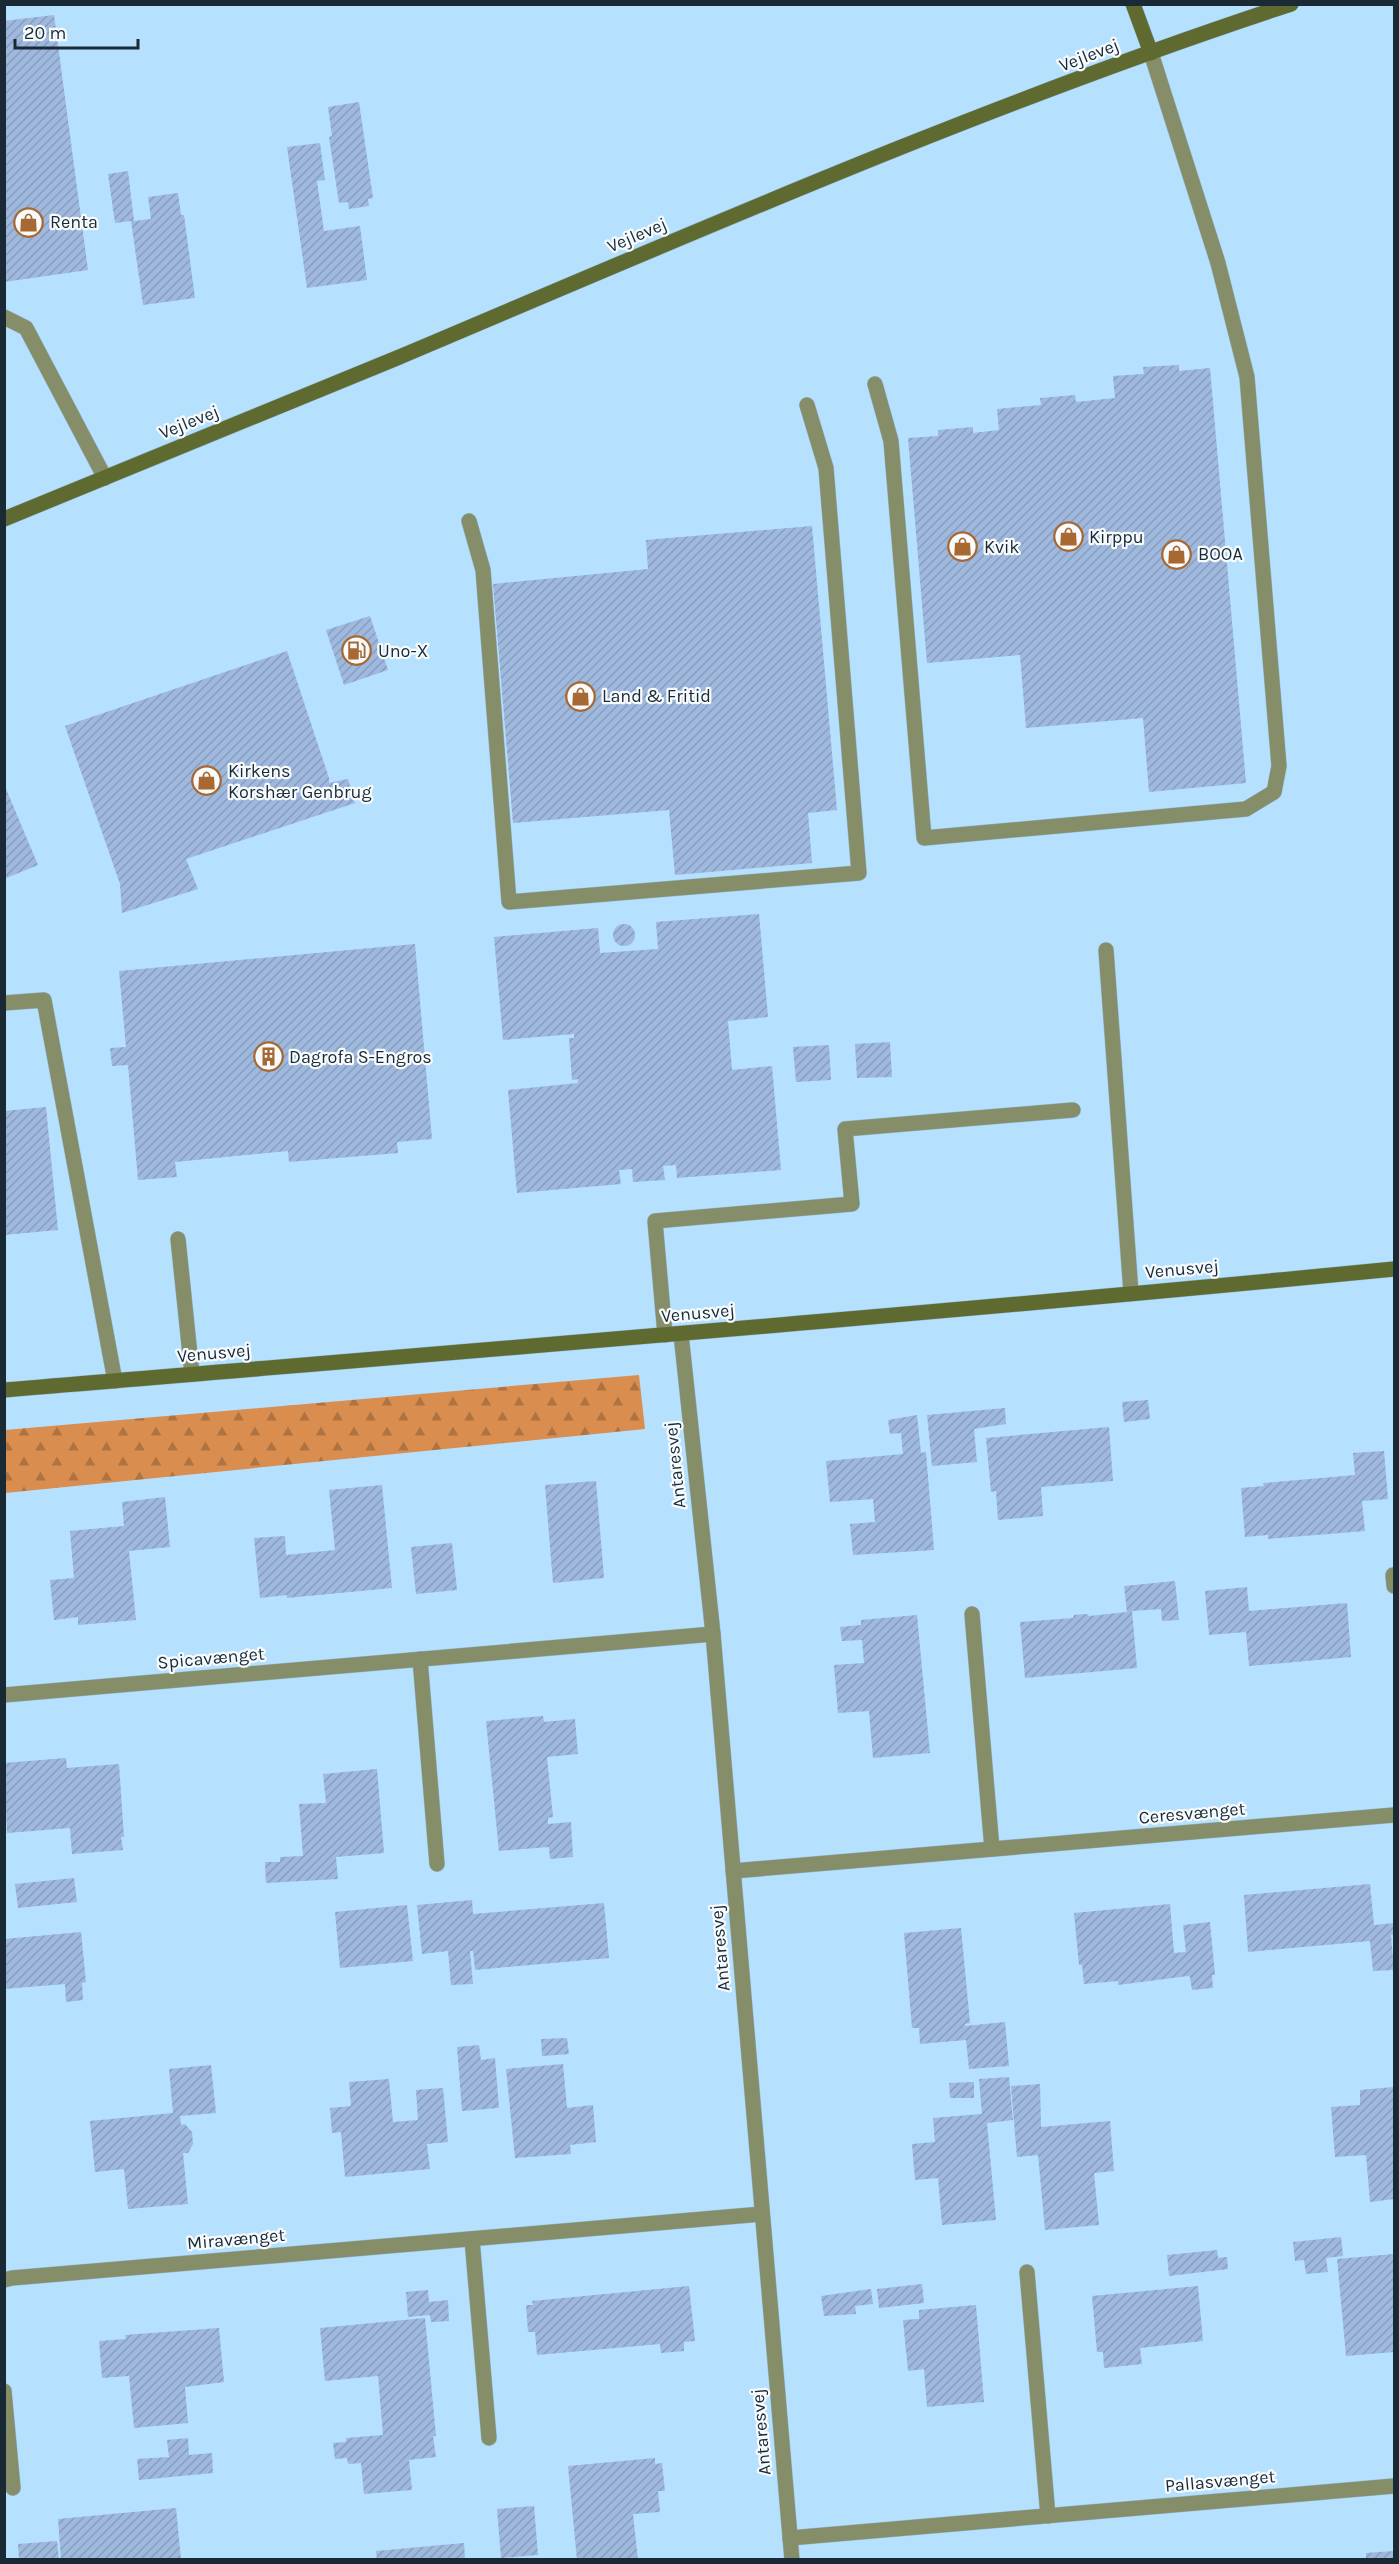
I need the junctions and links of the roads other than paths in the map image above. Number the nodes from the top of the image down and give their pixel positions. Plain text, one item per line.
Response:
1 (1133, 4) edge
2 (1291, 4) edge
3 (1151, 53) junction
4 (4, 317) edge
5 (875, 384) dead end
6 (807, 405) dead end
7 (105, 478) junction
8 (4, 519) edge
9 (469, 521) dead end
10 (1106, 950) dead end
11 (4, 1003) edge
12 (1072, 1110) dead end
13 (178, 1239) dead end
14 (1395, 1269) edge
15 (1131, 1293) junction
16 (681, 1334) junction
17 (664, 1335) junction
18 (192, 1374) junction
19 (115, 1381) junction
20 (4, 1390) edge
21 (972, 1614) dead end
22 (713, 1634) junction
23 (420, 1659) junction
24 (4, 1695) edge
25 (1395, 1815) edge
26 (992, 1850) junction
27 (438, 1864) dead end
28 (733, 1872) junction
29 (762, 2214) junction
30 (472, 2239) junction
31 (1027, 2272) dead end
32 (4, 2280) edge
33 (4, 2391) edge
34 (489, 2438) dead end
35 (1395, 2486) edge
36 (13, 2488) dead end
37 (1048, 2516) junction
38 (790, 2538) junction
39 (792, 2559) edge

1 - 3 street
2 - 3 street, Vejlevej
3 - 5 street
3 - 7 street, Vejlevej
4 - 7 street
6 - 9 street
7 - 8 street, Vejlevej
10 - 15 street
11 - 19 street
12 - 17 street
13 - 18 street
14 - 15 street, Venusvej
15 - 16 street, Venusvej
16 - 17 street, Venusvej
16 - 22 street, Antaresvej
17 - 18 street, Venusvej
18 - 19 street, Venusvej
19 - 20 street, Venusvej
21 - 26 street
22 - 23 street, Spicavænget
22 - 28 street, Antaresvej
23 - 24 street, Spicavænget
23 - 27 street
25 - 26 street, Ceresvænget
26 - 28 street, Ceresvænget
28 - 29 street, Antaresvej
29 - 30 street, Miravænget
29 - 38 street, Antaresvej
30 - 32 street, Miravænget
30 - 34 street
31 - 37 street
33 - 36 street
35 - 37 street, Pallasvænget
37 - 38 street, Pallasvænget
38 - 39 street, Antaresvej

